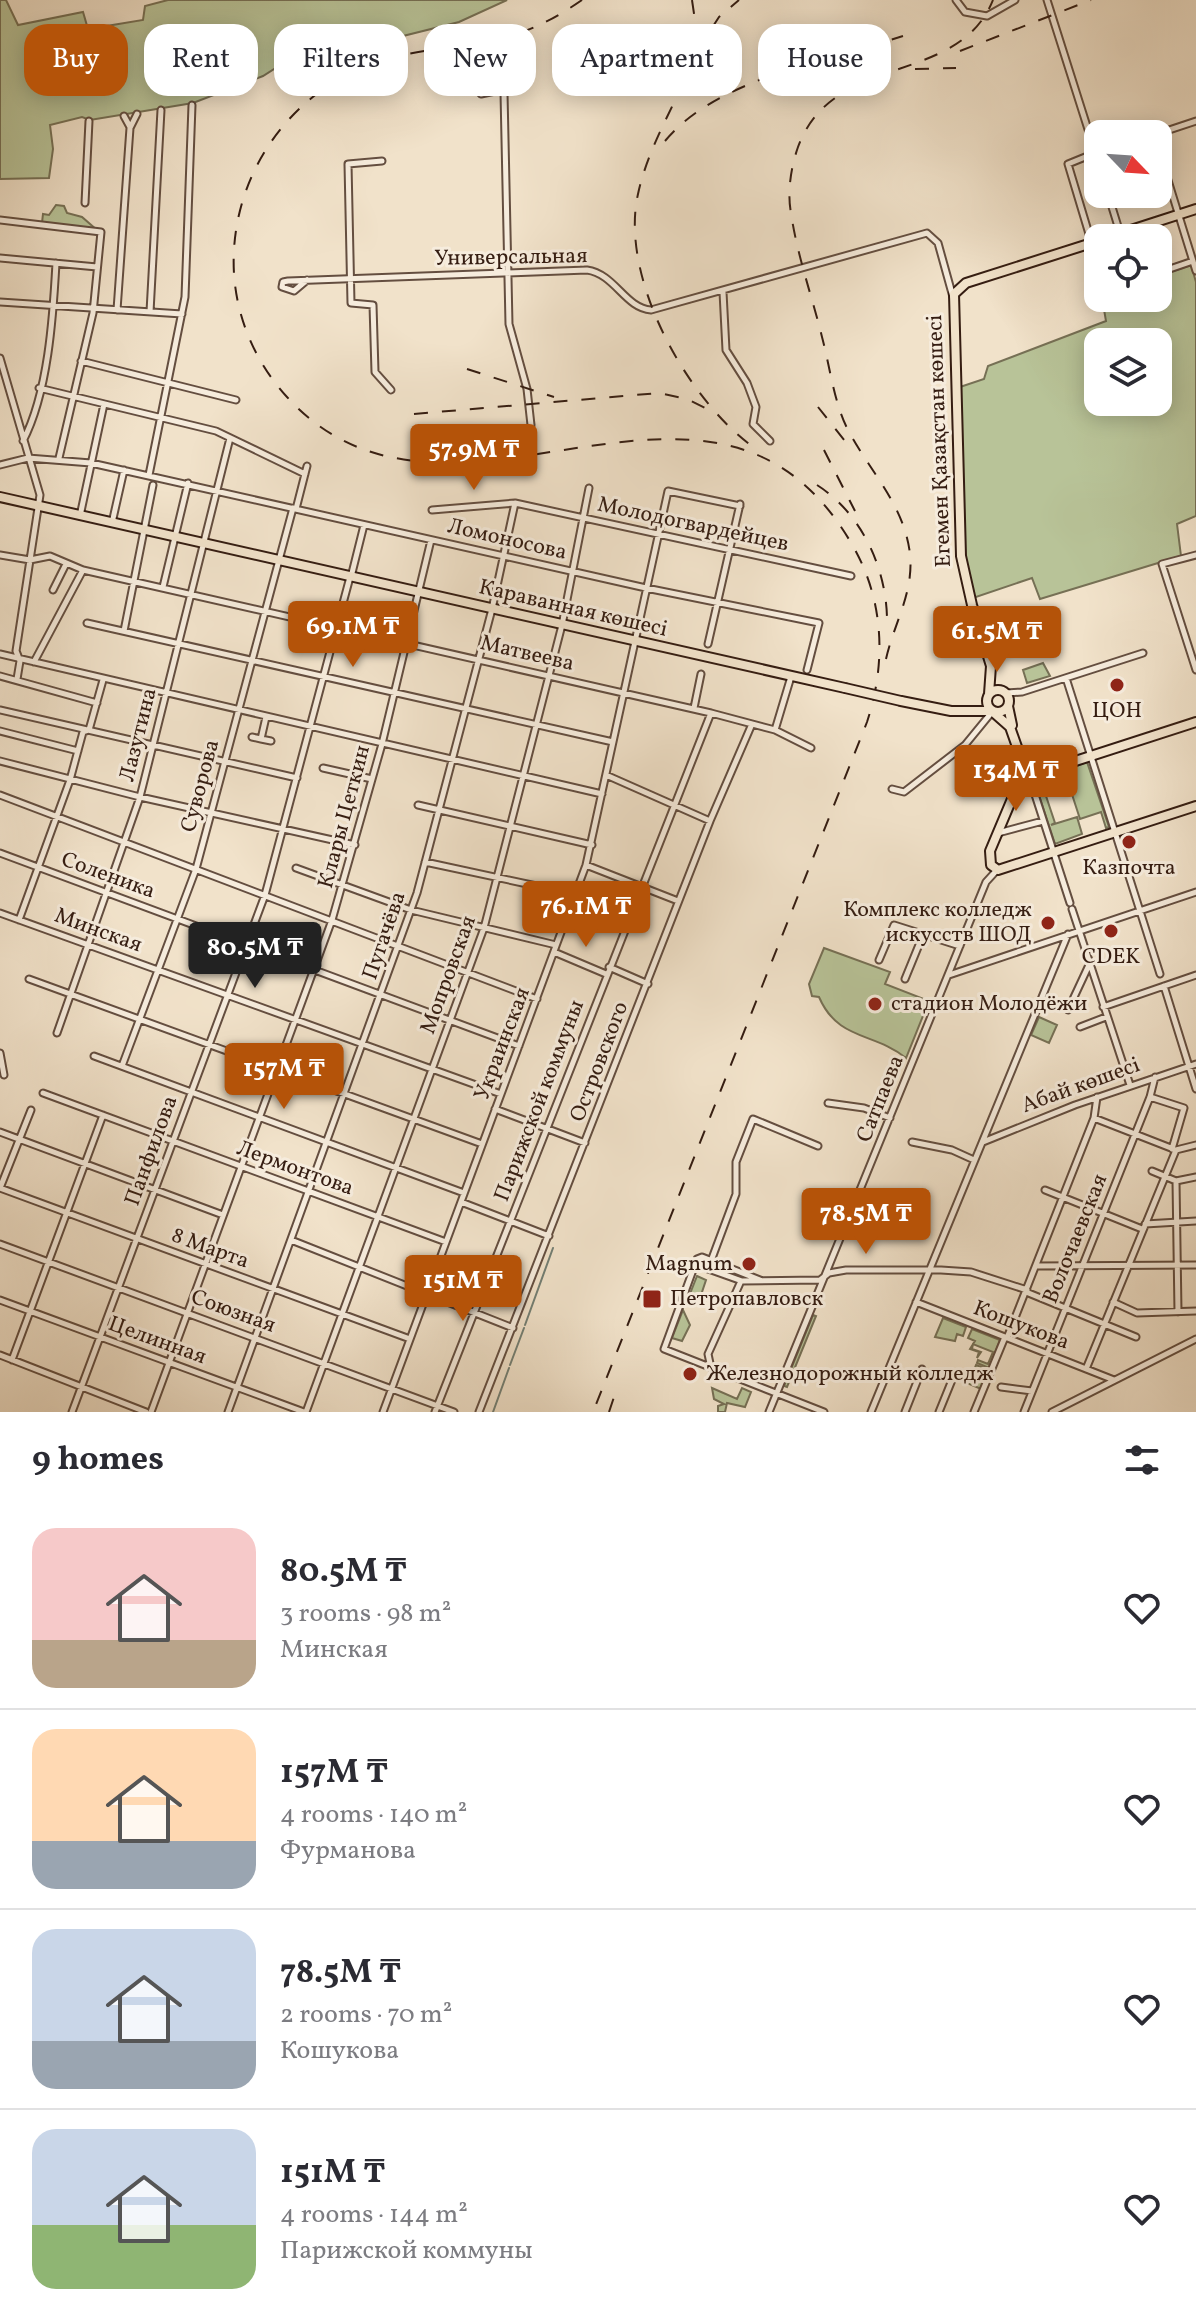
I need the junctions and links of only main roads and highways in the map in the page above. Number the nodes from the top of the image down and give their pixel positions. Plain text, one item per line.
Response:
1 (1196, 209) edge
2 (1149, 224) edge
3 (1084, 245) edge
4 (0, 497) edge
5 (991, 666) junction
6 (1006, 693) junction
7 (988, 694) junction
8 (1008, 704) junction
9 (951, 711) junction
10 (993, 711) junction
11 (1196, 722) edge
12 (1025, 779) junction
13 (1196, 806) edge

1 - 2 main road
3 - 5 main road, Егемен Қазақстан көшесі
4 - 9 main road, Караванная көшесі, bridge
5 - 6 main road
5 - 7 main road, Егемен Қазақстан көшесі
6 - 7 main road
6 - 8 main road
7 - 9 main road
7 - 10 main road
8 - 10 main road
8 - 12 main road
9 - 10 main road, Караванная көшесі
10 - 12 main road
11 - 12 main road
12 - 13 main road

